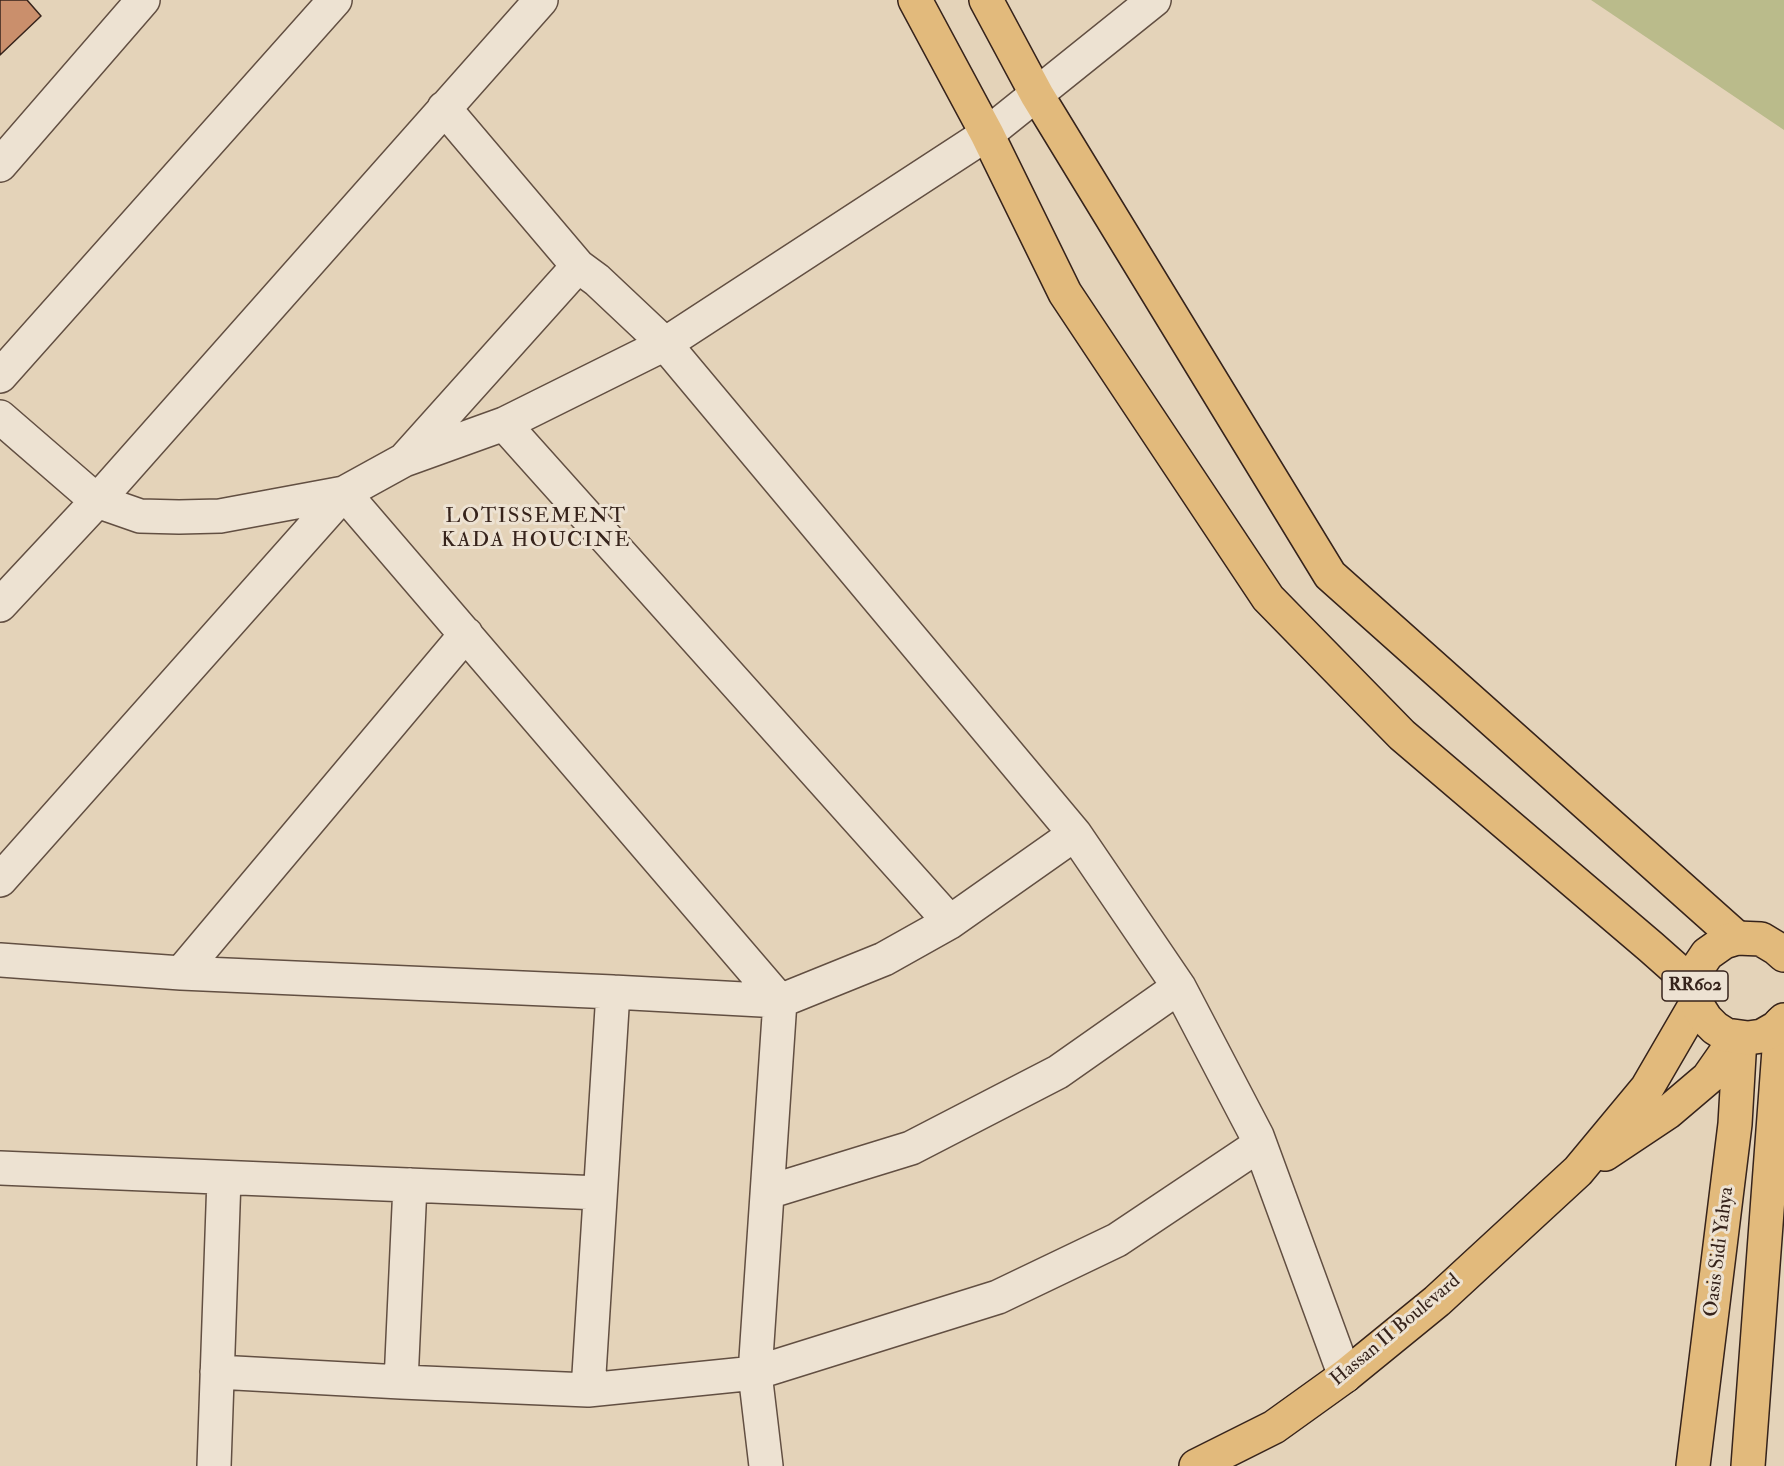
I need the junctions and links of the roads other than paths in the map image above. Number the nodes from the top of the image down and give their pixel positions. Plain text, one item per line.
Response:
1 (143, 0) edge
2 (335, 0) edge
3 (541, 0) edge
4 (915, 0) edge
5 (986, 0) edge
6 (1154, 0) edge
7 (1037, 94) junction
8 (444, 108) junction
9 (987, 134) junction
10 (0, 165) edge
11 (578, 266) junction
12 (665, 344) junction
13 (0, 376) edge
14 (0, 417) edge
15 (504, 424) junction
16 (404, 460) junction
17 (344, 493) junction
18 (97, 501) junction
19 (0, 605) edge
20 (466, 634) junction
21 (1075, 834) junction
22 (0, 880) edge
23 (950, 922) junction
24 (1767, 939) edge
25 (0, 960) edge
26 (181, 973) junction
27 (1179, 987) junction
28 (613, 992) junction
29 (1696, 994) junction
30 (780, 1001) junction
31 (1783, 1022) edge
32 (1738, 1038) junction
33 (1259, 1145) junction
34 (0, 1168) edge
35 (1578, 1171) junction
36 (224, 1178) junction
37 (410, 1185) junction
38 (768, 1192) junction
39 (600, 1193) junction
40 (1767, 1212) junction
41 (1724, 1215) junction
42 (217, 1372) junction
43 (756, 1373) junction
44 (1345, 1376) junction
45 (401, 1382) junction
46 (588, 1390) junction
47 (214, 1466) edge
48 (766, 1466) edge
49 (1196, 1466) edge
50 (1693, 1466) edge
51 (1748, 1466) edge

1 - 10 street
2 - 13 street
3 - 8 street
4 - 9 main road
5 - 7 main road
6 - 7 street
7 - 9 street
7 - 24 main road
8 - 11 street
8 - 18 street
9 - 12 street
9 - 29 main road
11 - 12 street
11 - 16 street
12 - 15 street
12 - 21 street
14 - 18 street
15 - 16 street
15 - 23 street
16 - 17 street
17 - 18 street
17 - 20 street
17 - 22 street
18 - 19 street
20 - 26 street
20 - 30 street
21 - 23 street
21 - 27 street
23 - 30 street
24 - 29 main road, RR602
25 - 26 street
26 - 28 street
27 - 33 street
27 - 38 street
28 - 30 street
28 - 39 street
29 - 32 main road, RR602
29 - 35 main road, Hassan II Boulevard
30 - 38 street
31 - 32 main road
31 - 40 main road
32 - 35 main road, Hassan II Boulevard
32 - 41 main road, Oasis Sidi Yahya
33 - 43 street
33 - 44 street
34 - 36 street
35 - 44 main road, Hassan II Boulevard
36 - 37 street
36 - 42 street
37 - 39 street
37 - 45 street
38 - 43 street
39 - 46 street
40 - 41 main road
40 - 51 main road
41 - 50 main road, Oasis Sidi Yahya
42 - 45 street
42 - 47 street
43 - 46 street
43 - 48 street
44 - 49 main road, Hassan II Boulevard
45 - 46 street

